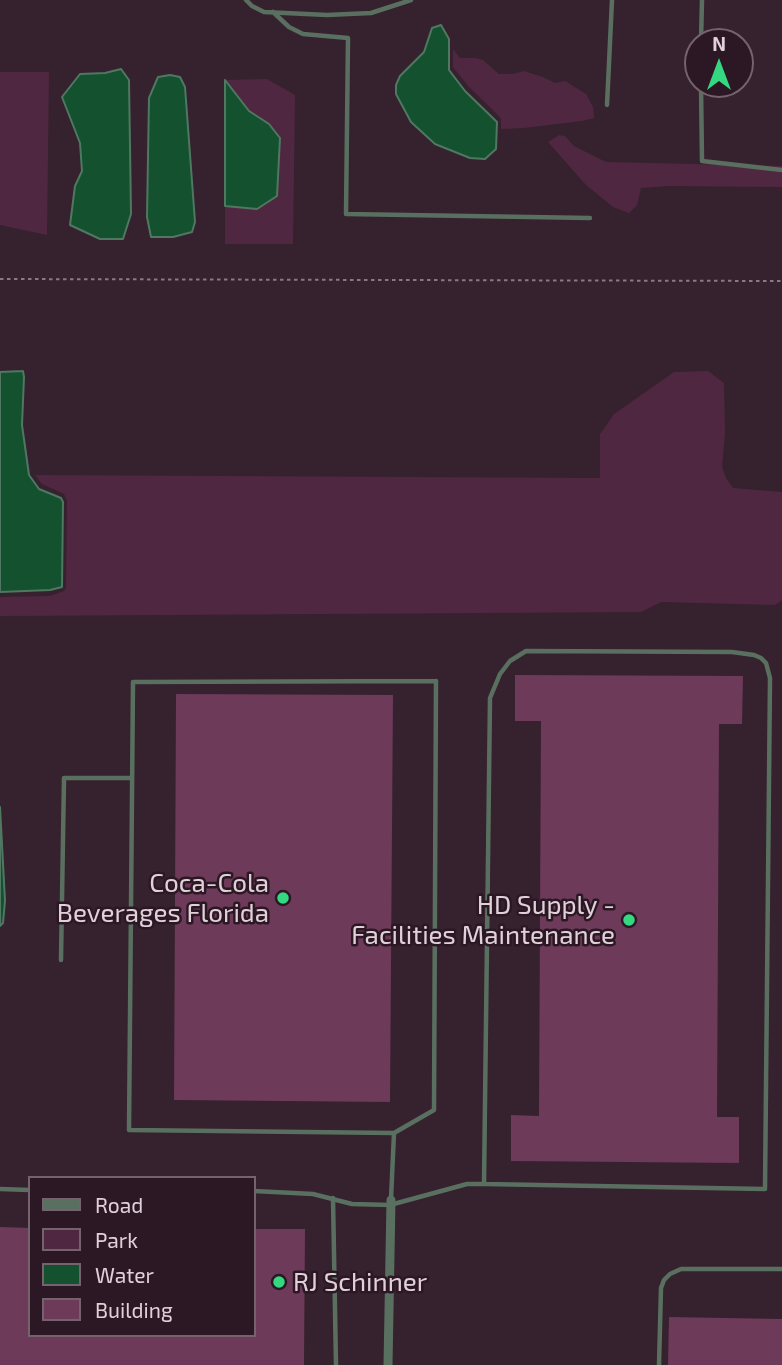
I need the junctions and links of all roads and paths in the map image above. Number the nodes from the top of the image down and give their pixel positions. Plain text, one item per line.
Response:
1 (246, 0) edge
2 (411, 0) edge
3 (612, 0) edge
4 (702, 0) edge
5 (273, 12) junction
6 (701, 28) edge
7 (701, 98) edge
8 (607, 105) dead end
9 (782, 170) edge
10 (590, 218) dead end
11 (0, 279) edge
12 (782, 281) edge
13 (132, 779) junction
14 (61, 960) dead end
15 (394, 1133) junction
16 (484, 1184) junction
17 (0, 1189) edge
18 (28, 1190) edge
19 (256, 1191) edge
20 (333, 1199) junction
21 (390, 1202) junction
22 (782, 1269) edge
23 (336, 1365) edge
24 (388, 1365) edge
25 (659, 1365) edge

1 - 5 lane
2 - 5 lane
3 - 8 lane
4 - 6 lane
5 - 10 lane
7 - 9 lane
11 - 12 path
13 - 14 lane
13 - 15 lane
13 - 15 lane
15 - 21 lane
16 - 16 lane
16 - 21 lane
17 - 18 lane
19 - 20 lane
20 - 21 lane
20 - 23 lane
21 - 24 street
22 - 25 lane

